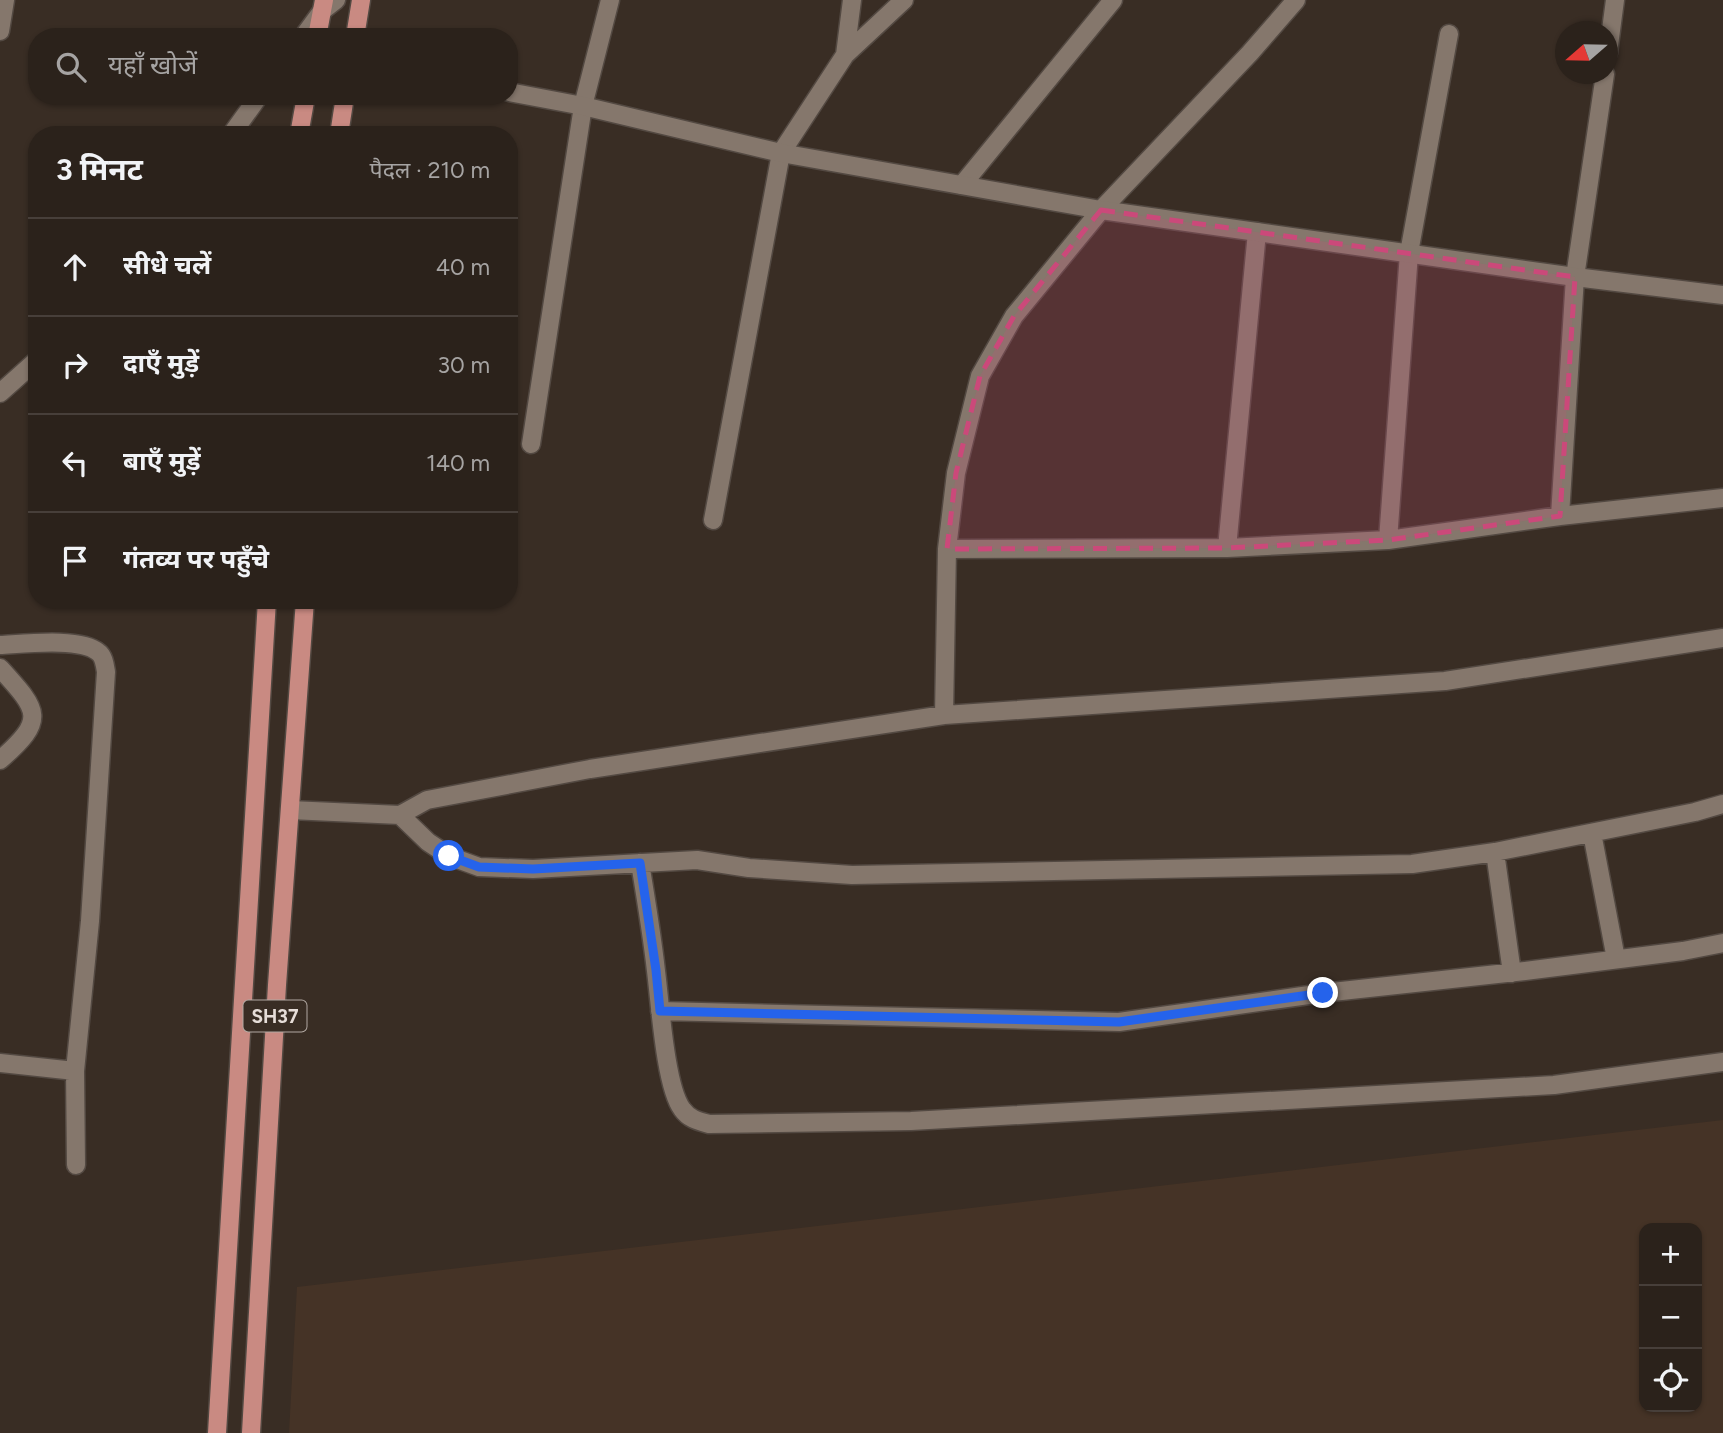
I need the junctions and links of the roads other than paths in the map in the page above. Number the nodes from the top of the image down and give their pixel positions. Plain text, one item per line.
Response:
1 (5, 0) edge
2 (361, 0) edge
3 (610, 0) edge
4 (852, 0) edge
5 (904, 0) edge
6 (1113, 0) edge
7 (1296, 0) edge
8 (1615, 0) edge
9 (327, 4) edge
10 (1612, 21) edge
11 (310, 28) edge
12 (320, 28) edge
13 (356, 28) edge
14 (0, 31) edge
15 (1448, 34) dead end
16 (845, 55) junction
17 (1604, 84) edge
18 (518, 94) edge
19 (253, 105) edge
20 (304, 105) edge
21 (344, 105) edge
22 (583, 106) junction
23 (238, 126) edge
24 (301, 126) edge
25 (340, 126) edge
26 (781, 153) junction
27 (961, 185) junction
28 (1101, 209) junction
29 (1256, 232) junction
30 (1409, 253) junction
31 (1575, 277) junction
32 (1723, 295) edge
33 (28, 368) edge
34 (0, 393) edge
35 (531, 444) dead end
36 (1723, 498) edge
37 (1560, 516) junction
38 (713, 520) dead end
39 (1388, 540) junction
40 (947, 548) junction
41 (1227, 548) junction
42 (266, 609) edge
43 (303, 609) edge
44 (1723, 638) edge
45 (0, 645) edge
46 (0, 668) edge
47 (944, 715) junction
48 (0, 760) edge
49 (1723, 804) edge
50 (290, 810) junction
51 (401, 815) junction
52 (1592, 833) junction
53 (1495, 852) junction
54 (640, 863) junction
55 (1723, 943) edge
56 (1616, 959) junction
57 (1512, 973) junction
58 (660, 1011) junction
59 (1723, 1062) edge
60 (0, 1063) edge
61 (75, 1071) junction
62 (76, 1165) dead end
63 (217, 1433) edge
64 (251, 1433) edge

1 - 14 street
2 - 13 main road
3 - 22 street
4 - 16 street
5 - 16 street
6 - 27 street
7 - 28 street
8 - 10 street
9 - 11 street
9 - 12 main road
15 - 30 street
16 - 26 street
17 - 31 street
18 - 22 street
19 - 23 street
20 - 24 main road
21 - 25 main road
22 - 26 street
22 - 35 street
26 - 27 street
26 - 38 street
27 - 28 street
28 - 29 street
28 - 40 street
29 - 30 street
29 - 41 street
30 - 31 street
30 - 39 street
31 - 32 street
31 - 37 street
33 - 34 street
36 - 37 street
37 - 39 street
39 - 41 street
40 - 41 street
40 - 47 street
42 - 63 main road, SH37
43 - 50 main road, SH37
44 - 47 street
45 - 61 street
46 - 48 street
47 - 51 street
49 - 52 street
50 - 51 street
50 - 64 main road, SH37
51 - 54 street
52 - 53 street
52 - 56 street
53 - 54 street
53 - 57 street
54 - 58 street
55 - 56 street
56 - 57 street
57 - 58 street
58 - 59 street
60 - 61 street
61 - 62 street

